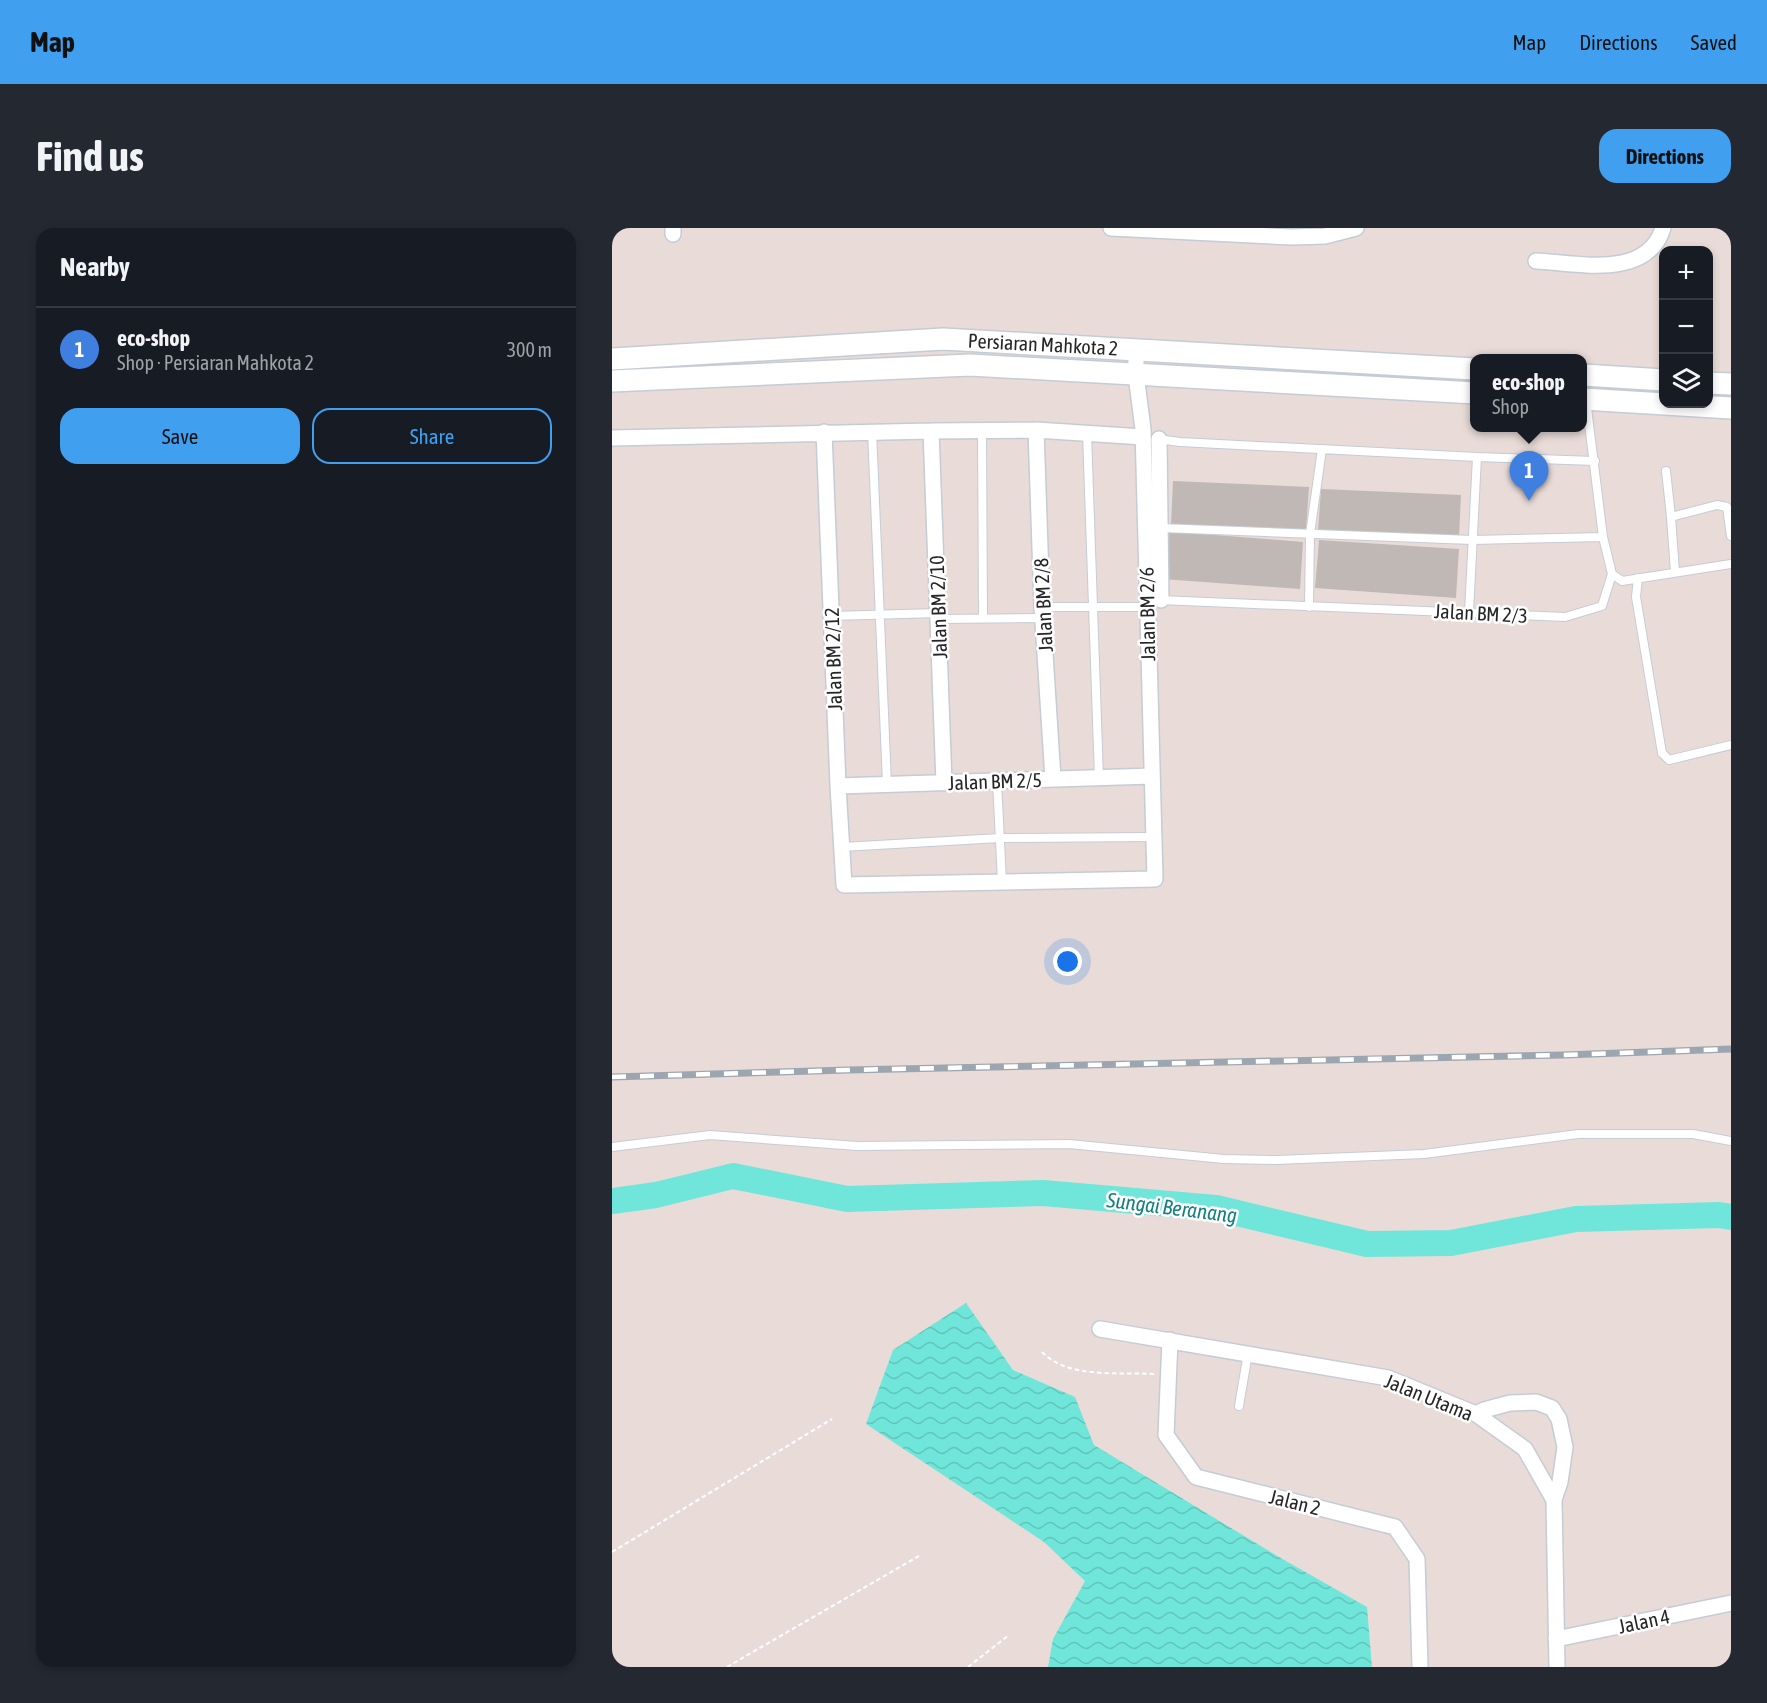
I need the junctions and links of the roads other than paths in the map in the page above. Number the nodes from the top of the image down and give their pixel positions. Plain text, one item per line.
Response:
1 (1112, 228) edge
2 (1356, 228) edge
3 (1663, 228) edge
4 (1247, 231) edge
5 (1536, 261) dead end
6 (1136, 348) junction
7 (612, 359) edge
8 (1470, 369) edge
9 (1136, 375) junction
10 (1587, 375) edge
11 (1659, 380) edge
12 (612, 381) edge
13 (1713, 383) edge
14 (1731, 384) edge
15 (1470, 393) edge
16 (1587, 399) edge
17 (1731, 408) edge
18 (1587, 416) edge
19 (1036, 430) junction
20 (872, 431) junction
21 (932, 431) junction
22 (982, 431) junction
23 (824, 432) junction
24 (1087, 434) junction
25 (1143, 437) junction
26 (612, 438) edge
27 (1159, 439) junction
28 (1322, 449) junction
29 (1477, 457) junction
30 (1595, 461) junction
31 (1666, 471) dead end
32 (1671, 517) junction
33 (1161, 528) junction
34 (1310, 534) junction
35 (1731, 536) edge
36 (1602, 537) junction
37 (1472, 540) junction
38 (1731, 554) edge
39 (1729, 564) edge
40 (1675, 572) junction
41 (1612, 573) junction
42 (1638, 578) junction
43 (1152, 602) junction
44 (1093, 607) junction
45 (1309, 607) junction
46 (1042, 612) junction
47 (1468, 612) junction
48 (879, 615) junction
49 (831, 616) junction
50 (938, 616) junction
51 (983, 618) junction
52 (1731, 745) edge
53 (1152, 776) junction
54 (1099, 778) junction
55 (1053, 779) junction
56 (997, 781) junction
57 (944, 783) junction
58 (887, 784) junction
59 (838, 786) junction
60 (1153, 837) junction
61 (1000, 838) junction
62 (842, 847) junction
63 (1002, 882) junction
64 (1731, 1141) edge
65 (612, 1148) edge
66 (1101, 1329) dead end
67 (1170, 1340) junction
68 (1248, 1353) junction
69 (1239, 1406) dead end
70 (1476, 1414) junction
71 (1554, 1500) junction
72 (1731, 1603) edge
73 (1556, 1640) junction
74 (1420, 1667) edge
75 (1557, 1667) edge

1 - 4 street
2 - 4 street
3 - 5 street
6 - 7 main road, Persiaran Mahkota 2
6 - 8 main road, Persiaran Mahkota 2
6 - 9 street, Jalan BM 2/6
9 - 12 main road, Persiaran Mahkota 2
9 - 15 main road, Persiaran Mahkota 2
9 - 25 street, Jalan BM 2/6
10 - 11 main road
13 - 14 main road
16 - 17 main road
18 - 30 lane
19 - 22 street
19 - 24 street
19 - 46 street, Jalan BM 2/8
20 - 21 street
20 - 23 street
20 - 48 lane
21 - 22 street
21 - 50 street, Jalan BM 2/10
22 - 51 lane
23 - 26 street
23 - 49 street, Jalan BM 2/12
24 - 25 street
24 - 44 lane
25 - 27 lane
25 - 43 street, Jalan BM 2/6
27 - 28 lane
27 - 33 street
28 - 29 lane
28 - 34 lane
29 - 30 lane
29 - 37 lane
30 - 36 lane
31 - 32 lane
32 - 35 lane
32 - 40 lane
33 - 34 lane
33 - 43 street
34 - 37 lane
34 - 45 lane
36 - 37 lane
36 - 41 lane
37 - 47 lane
38 - 39 lane
39 - 40 lane
40 - 42 lane
41 - 42 lane
41 - 47 lane, Jalan BM 2/3
42 - 52 lane
43 - 44 lane, Jalan BM 2/3
43 - 45 lane, Jalan BM 2/3
43 - 53 street, Jalan BM 2/6
44 - 46 lane, Jalan BM 2/3
44 - 54 lane
45 - 47 lane, Jalan BM 2/3
46 - 51 lane, Jalan BM 2/3
46 - 55 street, Jalan BM 2/8
48 - 49 lane, Jalan BM 2/3
48 - 50 lane, Jalan BM 2/3
48 - 58 lane
49 - 59 street, Jalan BM 2/12
50 - 51 lane, Jalan BM 2/3
50 - 57 street, Jalan BM 2/10
53 - 54 street, Jalan BM 2/5
53 - 60 street, Jalan BM 2/6
54 - 55 street, Jalan BM 2/5
55 - 56 street, Jalan BM 2/5
56 - 57 street, Jalan BM 2/5
56 - 61 lane
57 - 58 street, Jalan BM 2/5
58 - 59 street, Jalan BM 2/5
59 - 62 street, Jalan BM 2/12
60 - 61 lane
60 - 63 street, Jalan BM 2/6
61 - 62 lane
61 - 63 lane
62 - 63 street, Jalan BM 2/12
64 - 65 lane
66 - 67 street, Jalan Utama
67 - 68 street, Jalan Utama
67 - 74 street, Jalan 2
68 - 69 lane
68 - 70 street, Jalan Utama
70 - 71 street, Jalan Utama
70 - 71 street
71 - 73 street, Jalan Utama
72 - 73 street, Jalan 4
73 - 75 street, Jalan Utama

